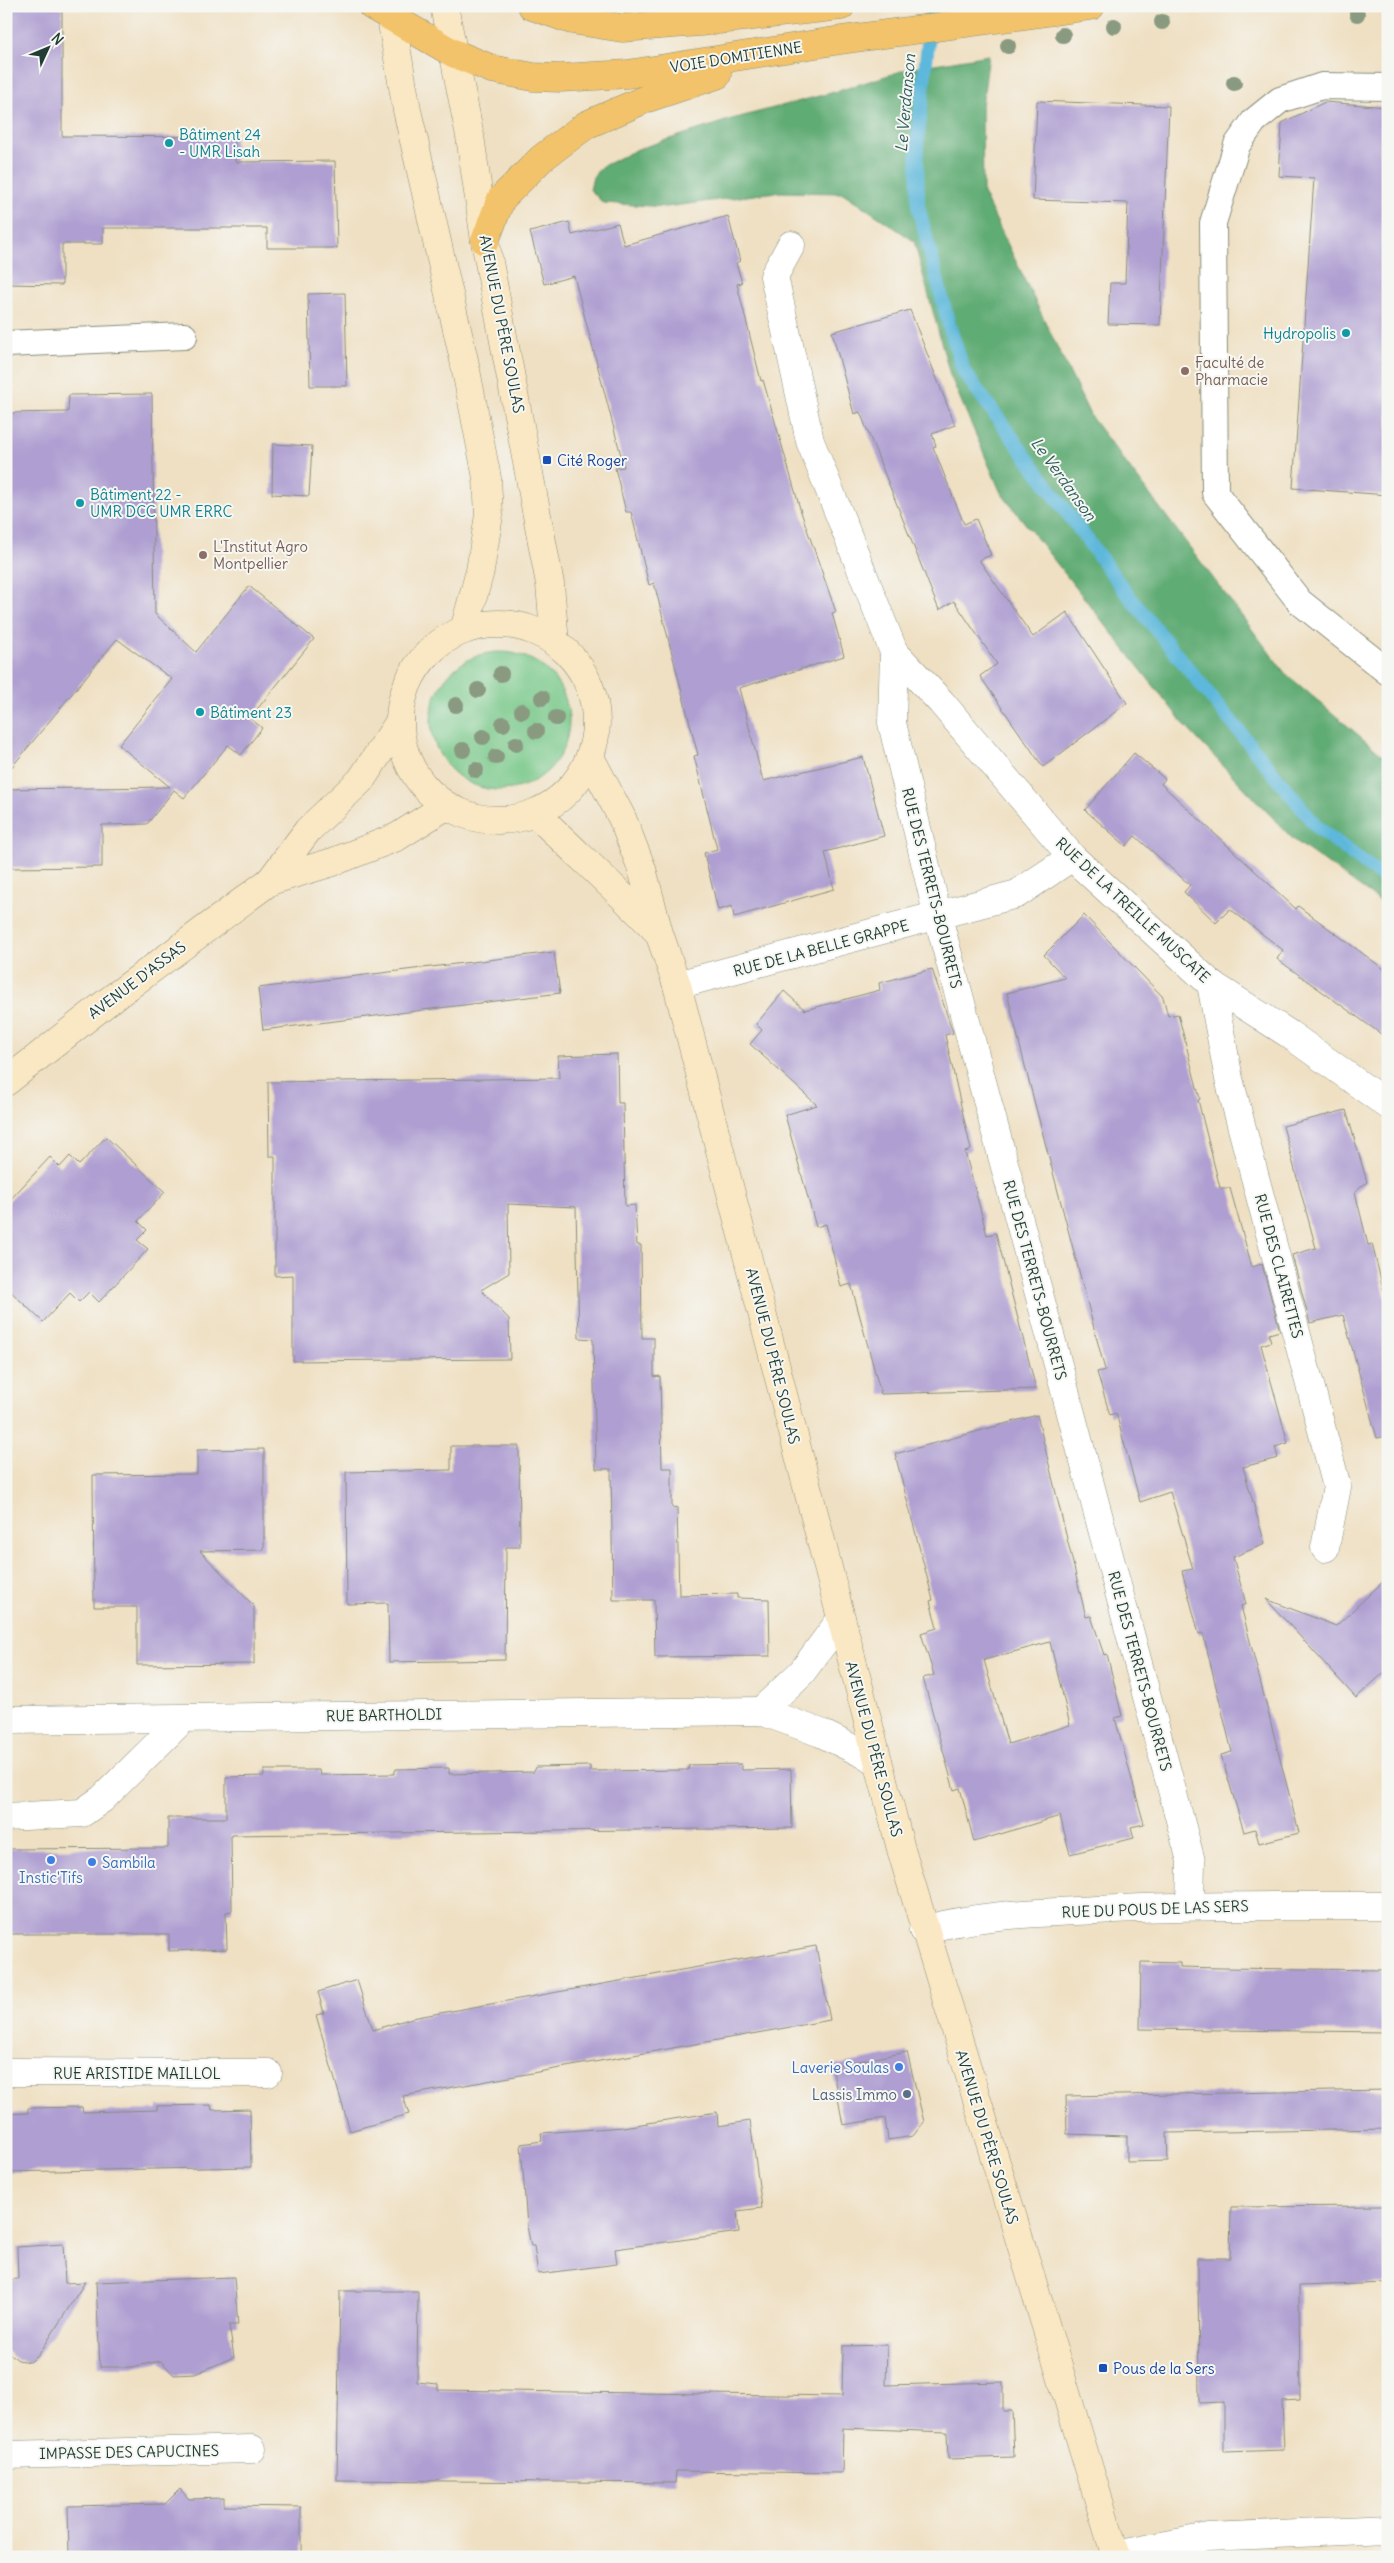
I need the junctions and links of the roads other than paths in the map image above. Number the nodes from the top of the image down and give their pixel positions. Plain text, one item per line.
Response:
1 (444, 6) edge
2 (532, 6) edge
3 (1091, 6) edge
4 (837, 7) edge
5 (384, 11) edge
6 (841, 40) junction
7 (452, 53) junction
8 (1388, 87) edge
9 (485, 241) junction
10 (791, 245) dead end
11 (184, 336) dead end
12 (6, 344) edge
13 (464, 630) junction
14 (555, 643) junction
15 (894, 652) junction
16 (1388, 672) edge
17 (400, 721) junction
18 (590, 757) junction
19 (446, 806) junction
20 (535, 813) junction
21 (1072, 857) junction
22 (270, 881) junction
23 (938, 917) junction
24 (659, 933) junction
25 (1211, 984) junction
26 (677, 985) junction
27 (6, 1082) edge
28 (1388, 1105) edge
29 (1325, 1548) dead end
30 (841, 1619) junction
31 (761, 1711) junction
32 (183, 1719) junction
33 (6, 1720) edge
34 (878, 1761) junction
35 (6, 1817) edge
36 (1190, 1906) junction
37 (1388, 1906) edge
38 (923, 1930) junction
39 (6, 2072) edge
40 (268, 2073) dead end
41 (252, 2449) dead end
42 (6, 2455) edge
43 (1388, 2529) edge
44 (1206, 2547) edge
45 (1116, 2556) edge

1 - 7 main road, AVENUE DU PÈRE SOULAS
2 - 4 main road
3 - 6 main road, VOIE DOMITIENNE
5 - 7 main road, VOIE DOMITIENNE
5 - 13 main road
6 - 7 main road, VOIE DOMITIENNE
6 - 9 main road
7 - 9 main road, AVENUE DU PÈRE SOULAS
8 - 16 lane
9 - 14 main road, AVENUE DU PÈRE SOULAS
10 - 15 street
11 - 12 lane
13 - 14 main road
13 - 17 main road
14 - 18 main road
15 - 21 street, RUE DE LA TREILLE MUSCATE
15 - 23 street, RUE DES TERRETS-BOURRETS
17 - 19 main road
17 - 22 main road, AVENUE D'ASSAS
18 - 20 main road
18 - 24 main road, AVENUE DU PÈRE SOULAS
19 - 20 main road
19 - 22 main road, AVENUE D'ASSAS
20 - 24 main road, AVENUE DU PÈRE SOULAS
21 - 23 street, RUE DE LA BELLE GRAPPE
21 - 25 street, RUE DE LA TREILLE MUSCATE
22 - 27 main road, AVENUE D'ASSAS
23 - 26 street, RUE DE LA BELLE GRAPPE
23 - 36 street, RUE DES TERRETS-BOURRETS
24 - 26 main road, AVENUE DU PÈRE SOULAS
25 - 28 street, RUE DE LA TREILLE MUSCATE
25 - 29 street, RUE DES CLAIRETTES
26 - 30 main road, AVENUE DU PÈRE SOULAS
30 - 31 street
30 - 34 main road, AVENUE DU PÈRE SOULAS
31 - 32 street, RUE BARTHOLDI
31 - 34 street, RUE BARTHOLDI
32 - 33 street, RUE BARTHOLDI
32 - 35 street
34 - 38 main road, AVENUE DU PÈRE SOULAS
36 - 37 street, RUE DU POUS DE LAS SERS
36 - 38 street, RUE DU POUS DE LAS SERS
38 - 45 main road, AVENUE DU PÈRE SOULAS
39 - 40 street, RUE ARISTIDE MAILLOL
41 - 42 street, IMPASSE DES CAPUCINES
43 - 44 street
44 - 45 street

